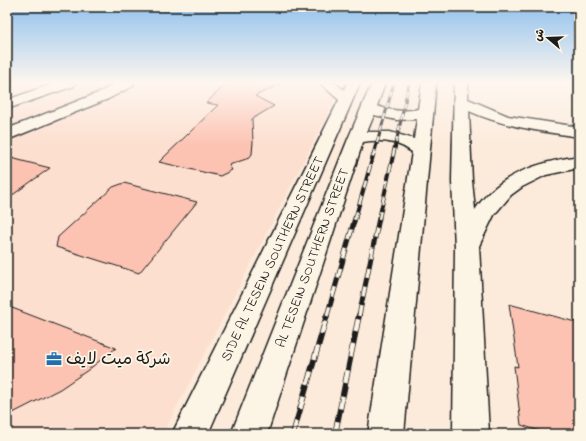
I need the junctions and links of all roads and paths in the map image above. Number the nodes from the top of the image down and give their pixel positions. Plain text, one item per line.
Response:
1 (84, 104) edge
2 (344, 104) edge
3 (371, 104) edge
4 (426, 104) edge
5 (462, 104) edge
6 (479, 104) edge
7 (369, 108) junction
8 (425, 112) junction
9 (576, 130) edge
10 (7, 136) edge
11 (356, 139) junction
12 (421, 151) junction
13 (579, 162) edge
14 (466, 247) junction
15 (190, 434) edge
16 (249, 434) edge
17 (386, 434) edge
18 (472, 434) edge

1 - 10 main road
2 - 15 main road, SIDE AL TESEIN SOUTHERN STREET
3 - 7 main road, AL TESEIN SOUTHERN STREET
4 - 8 main road
5 - 14 main road
6 - 9 main road
7 - 8 main road
7 - 11 main road, AL TESEIN SOUTHERN STREET
8 - 12 main road
11 - 12 main road
11 - 16 main road, AL TESEIN SOUTHERN STREET
12 - 17 main road
13 - 14 main road
14 - 18 main road

